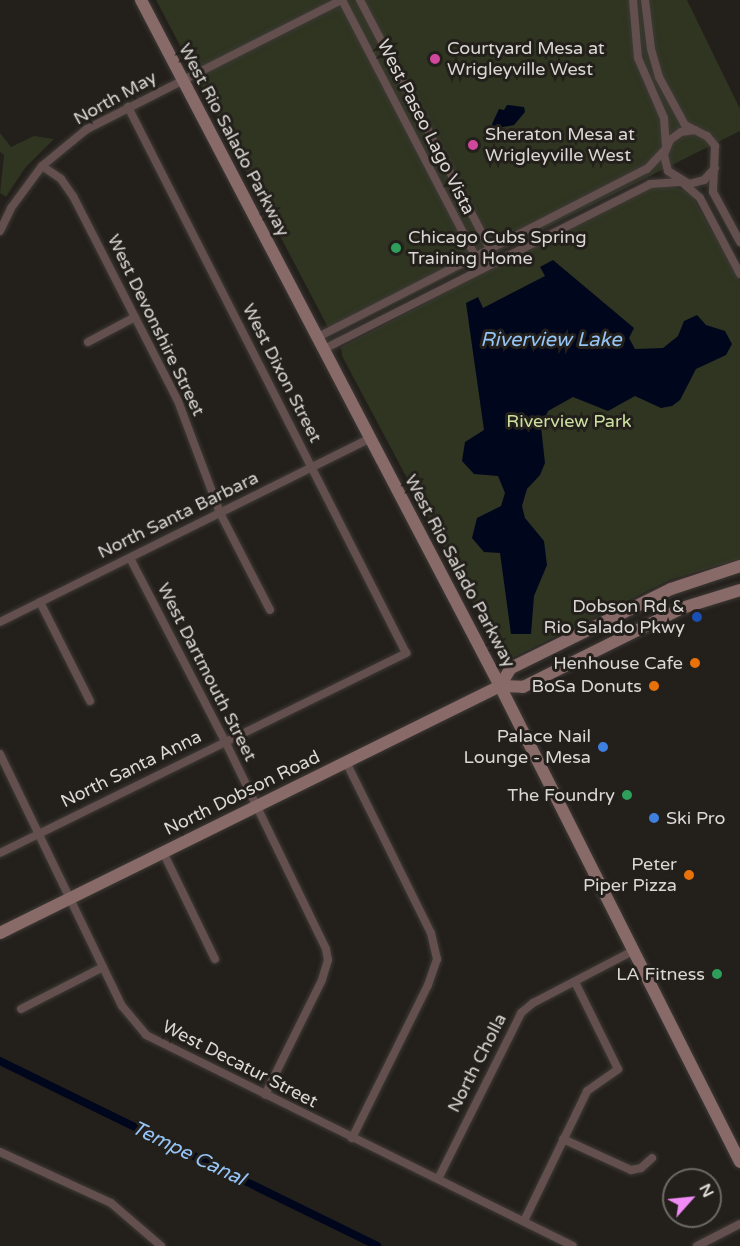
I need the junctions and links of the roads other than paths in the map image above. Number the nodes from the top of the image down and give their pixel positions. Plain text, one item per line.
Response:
1 (141, 0) edge
2 (341, 0) edge
3 (360, 0) edge
4 (633, 0) edge
5 (645, 0) edge
6 (182, 80) junction
7 (128, 107) junction
8 (423, 120) junction
9 (408, 128) junction
10 (695, 130) junction
11 (665, 148) junction
12 (717, 162) junction
13 (42, 166) junction
14 (681, 182) junction
15 (558, 214) junction
16 (565, 227) junction
17 (0, 230) edge
18 (740, 242) edge
19 (490, 248) junction
20 (475, 256) junction
21 (497, 262) junction
22 (482, 269) junction
23 (740, 274) edge
24 (135, 317) junction
25 (318, 336) junction
26 (88, 342) dead end
27 (324, 349) junction
28 (370, 438) junction
29 (312, 468) junction
30 (220, 513) junction
31 (130, 558) junction
32 (740, 566) edge
33 (740, 590) edge
34 (40, 602) junction
35 (270, 610) dead end
36 (0, 622) edge
37 (406, 653) joint
38 (500, 687) junction
39 (90, 701) dead end
40 (225, 741) junction
41 (0, 754) edge
42 (346, 762) junction
43 (255, 807) junction
44 (39, 833) junction
45 (163, 852) junction
46 (0, 853) edge
47 (69, 899) junction
48 (0, 933) edge
49 (633, 951) junction
50 (215, 959) dead end
51 (103, 967) junction
52 (575, 982) junction
53 (21, 1009) dead end
54 (265, 1095) junction
55 (352, 1138) junction
56 (563, 1139) junction
57 (0, 1152) edge
58 (652, 1158) dead end
59 (740, 1162) edge
60 (438, 1179) junction
61 (524, 1221) junction
62 (740, 1224) edge
63 (703, 1245) edge
64 (161, 1246) edge
65 (573, 1246) edge

1 - 6 main road, West Rio Salado Parkway
2 - 6 street, North May
2 - 9 street, West Paseo Lago Vista
3 - 8 street, West Paseo Lago Vista
4 - 11 street
5 - 10 street
6 - 7 street, North May
6 - 25 main road, West Rio Salado Parkway
7 - 13 street, North May
7 - 29 street, West Dixon Street
8 - 9 street
8 - 19 street, West Paseo Lago Vista
9 - 20 street, West Paseo Lago Vista
10 - 11 street
10 - 12 street
11 - 14 street
11 - 15 street
12 - 14 street
12 - 18 street
13 - 17 street, North May
13 - 24 street, West Devonshire Street
14 - 16 street
14 - 23 street
15 - 16 street
15 - 19 street
16 - 21 street
19 - 20 street
19 - 21 street, West Paseo Lago Vista
20 - 22 street, West Paseo Lago Vista
20 - 25 street
21 - 22 street
22 - 27 street
24 - 26 street
24 - 30 street, West Devonshire Street
25 - 27 main road, West Rio Salado Parkway
27 - 28 main road, West Rio Salado Parkway
28 - 29 street, North Santa Barbara
28 - 38 main road, West Rio Salado Parkway
29 - 30 street, North Santa Barbara
29 - 37 street, West Dixon Street
30 - 31 street, North Santa Barbara
30 - 35 street, West Devonshire Street
31 - 34 street, North Santa Barbara
31 - 40 street, West Dartmouth Street
32 - 38 main road, North Dobson Road
33 - 38 main road, North Dobson Road
34 - 36 street, North Santa Barbara
34 - 39 street
37 - 40 street, North Santa Anna
38 - 42 main road, North Dobson Road
38 - 49 main road, West Rio Salado Parkway
40 - 43 street, West Dartmouth Street
40 - 44 street, North Santa Anna
41 - 44 street, West Decatur Street
42 - 43 main road, North Dobson Road
42 - 55 street
43 - 45 main road, North Dobson Road
43 - 54 street, West Dartmouth Street
44 - 46 street, North Santa Anna
44 - 47 street, West Decatur Street
45 - 47 main road, North Dobson Road
45 - 50 street
47 - 48 main road, North Dobson Road
47 - 51 street, West Decatur Street
49 - 52 street, North Cholla
49 - 59 main road, West Rio Salado Parkway
51 - 53 street
51 - 54 street, West Decatur Street
52 - 56 street
52 - 60 street, North Cholla
54 - 55 street, West Decatur Street
55 - 60 street, West Decatur Street
56 - 58 street
56 - 61 street
57 - 64 street
60 - 61 street, West Decatur Street
61 - 65 street, West Decatur Street
62 - 63 street

